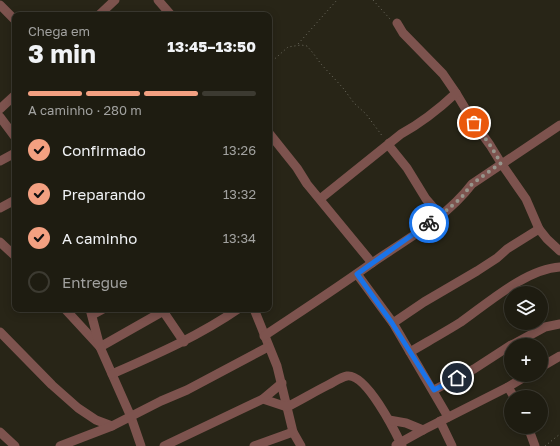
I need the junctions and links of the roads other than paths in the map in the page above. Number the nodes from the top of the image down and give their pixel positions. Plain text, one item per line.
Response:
1 (7, 0) edge
2 (115, 0) edge
3 (158, 0) edge
4 (0, 5) edge
5 (102, 12) edge
6 (168, 12) edge
7 (12, 17) edge
8 (397, 24) road end
9 (456, 93) junction
10 (12, 100) edge
11 (0, 109) edge
12 (0, 117) edge
13 (560, 125) edge
14 (12, 133) edge
15 (272, 137) edge
16 (389, 143) junction
17 (12, 155) edge
18 (0, 161) edge
19 (501, 163) junction
20 (320, 200) junction
21 (12, 202) edge
22 (0, 208) edge
23 (440, 215) junction
24 (540, 229) junction
25 (0, 242) edge
26 (560, 250) edge
27 (12, 253) edge
28 (372, 263) junction
29 (560, 267) edge
30 (357, 274) junction
31 (68, 312) edge
32 (91, 312) edge
33 (161, 312) edge
34 (166, 312) edge
35 (234, 312) edge
36 (255, 312) edge
37 (392, 323) junction
38 (560, 324) edge
39 (0, 332) edge
40 (264, 336) junction
41 (524, 338) edge
42 (184, 342) junction
43 (100, 347) junction
44 (268, 347) junction
45 (504, 350) edge
46 (410, 352) junction
47 (560, 356) edge
48 (548, 363) edge
49 (112, 374) junction
50 (516, 382) edge
51 (282, 383) junction
52 (508, 387) junction
53 (434, 390) junction
54 (510, 390) edge
55 (262, 399) junction
56 (287, 407) junction
57 (131, 417) junction
58 (448, 417) junction
59 (389, 420) junction
60 (440, 421) junction
61 (112, 426) junction
62 (423, 430) junction
63 (0, 432) edge
64 (293, 432) junction
65 (531, 434) edge
66 (399, 445) edge
67 (15, 446) edge
68 (60, 446) edge
69 (141, 446) edge
70 (164, 446) edge
71 (254, 446) edge
72 (300, 446) edge
73 (452, 446) edge
74 (535, 446) edge

1 - 4 street
2 - 5 street
3 - 6 street
4 - 7 street
8 - 9 street
9 - 16 street
9 - 19 street
10 - 11 street
12 - 14 street
13 - 19 street
15 - 20 street
16 - 20 street
16 - 23 street
17 - 18 street
19 - 23 street
19 - 24 street
20 - 28 street
21 - 22 street
23 - 28 street
24 - 26 street
24 - 37 street
25 - 27 street
28 - 30 street
29 - 46 street
30 - 37 street
30 - 40 street
31 - 43 street
32 - 43 street
33 - 43 street
34 - 42 street
35 - 42 street
36 - 40 street
37 - 46 street
38 - 41 street
39 - 61 street
40 - 44 street
42 - 49 street
43 - 49 street
44 - 51 street
44 - 57 street
45 - 53 street
46 - 53 street
47 - 48 street
49 - 57 street
50 - 52 street
51 - 55 street
51 - 56 street
52 - 54 street
52 - 58 street
53 - 58 street
55 - 56 street
55 - 70 street
56 - 59 street
56 - 64 street
57 - 61 street
57 - 69 street
58 - 60 street
59 - 62 street
59 - 66 street
60 - 62 street
60 - 73 street
61 - 68 street
62 - 66 street
63 - 67 street
64 - 71 street
64 - 72 street
65 - 74 street

